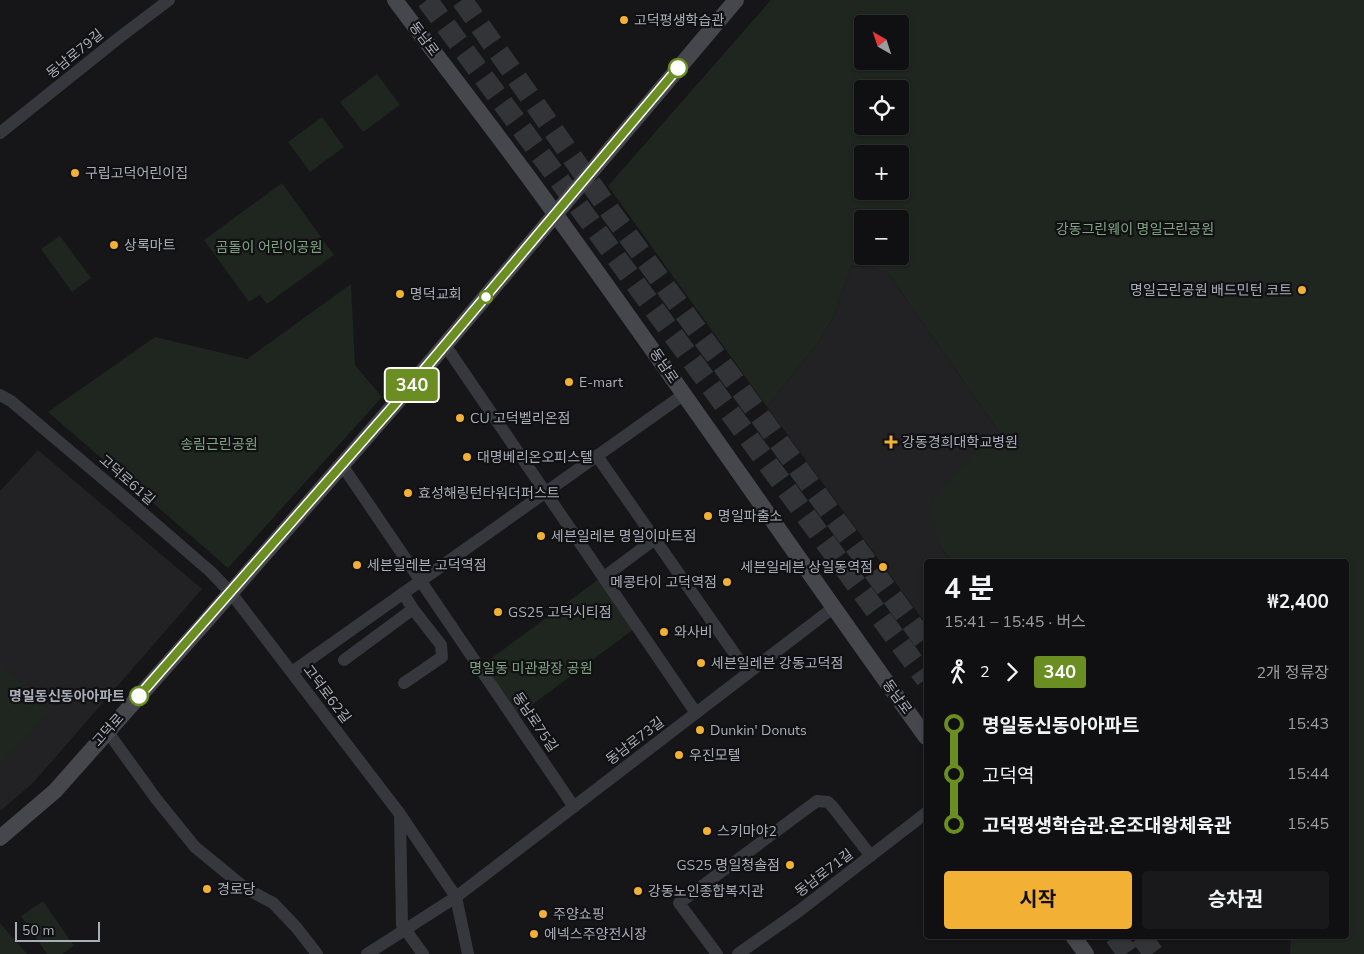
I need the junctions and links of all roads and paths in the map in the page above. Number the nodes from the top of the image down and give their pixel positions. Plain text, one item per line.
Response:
1 (169, 0) edge
2 (394, 0) edge
3 (736, 0) edge
4 (0, 133) edge
5 (556, 214) junction
6 (445, 345) junction
7 (0, 395) edge
8 (683, 395) junction
9 (597, 456) junction
10 (342, 465) junction
11 (546, 492) junction
12 (655, 539) junction
13 (604, 577) junction
14 (420, 580) junction
15 (231, 593) junction
16 (403, 593) junction
17 (833, 608) junction
18 (413, 609) junction
19 (344, 660) dead end
20 (292, 672) junction
21 (748, 673) junction
22 (404, 683) dead end
23 (696, 713) junction
24 (108, 731) junction
25 (924, 734) edge
26 (574, 807) junction
27 (400, 814) junction
28 (924, 815) edge
29 (0, 838) edge
30 (871, 856) junction
31 (456, 897) junction
32 (406, 930) junction
33 (1075, 939) edge
34 (317, 954) edge
35 (368, 954) edge
36 (423, 954) edge
37 (468, 954) edge
38 (717, 954) edge
39 (738, 954) edge
40 (1086, 954) edge

1 - 4 street, 동남로79길
2 - 5 main road, 동남로
3 - 5 main road, 고덕로
5 - 6 main road, 고덕로
5 - 8 main road, 동남로
6 - 10 main road, 고덕로
6 - 11 street
7 - 15 street, 고덕로61길
8 - 9 street
8 - 17 main road, 동남로
9 - 11 street
9 - 12 street
10 - 14 street, 동남로75길
10 - 15 main road, 고덕로
11 - 13 street
11 - 14 street
12 - 13 street
12 - 21 street
13 - 23 street
14 - 16 street
14 - 26 street, 동남로75길
15 - 20 street, 고덕로62길
15 - 24 main road, 고덕로
16 - 18 street
16 - 20 street
17 - 21 street, 동남로73길
17 - 25 main road, 동남로
18 - 19 street
18 - 22 street
20 - 27 street, 고덕로62길
21 - 23 street, 동남로73길
23 - 26 street, 동남로73길
24 - 29 main road, 고덕로
24 - 34 street
26 - 31 street, 동남로73길
27 - 31 street, 고덕로62길
27 - 32 street
28 - 30 street, 동남로71길
30 - 38 street
30 - 39 street, 동남로71길
31 - 32 street, 동남로73길
31 - 37 street, 고덕로62길
32 - 35 street, 동남로73길
32 - 36 street
33 - 40 main road

